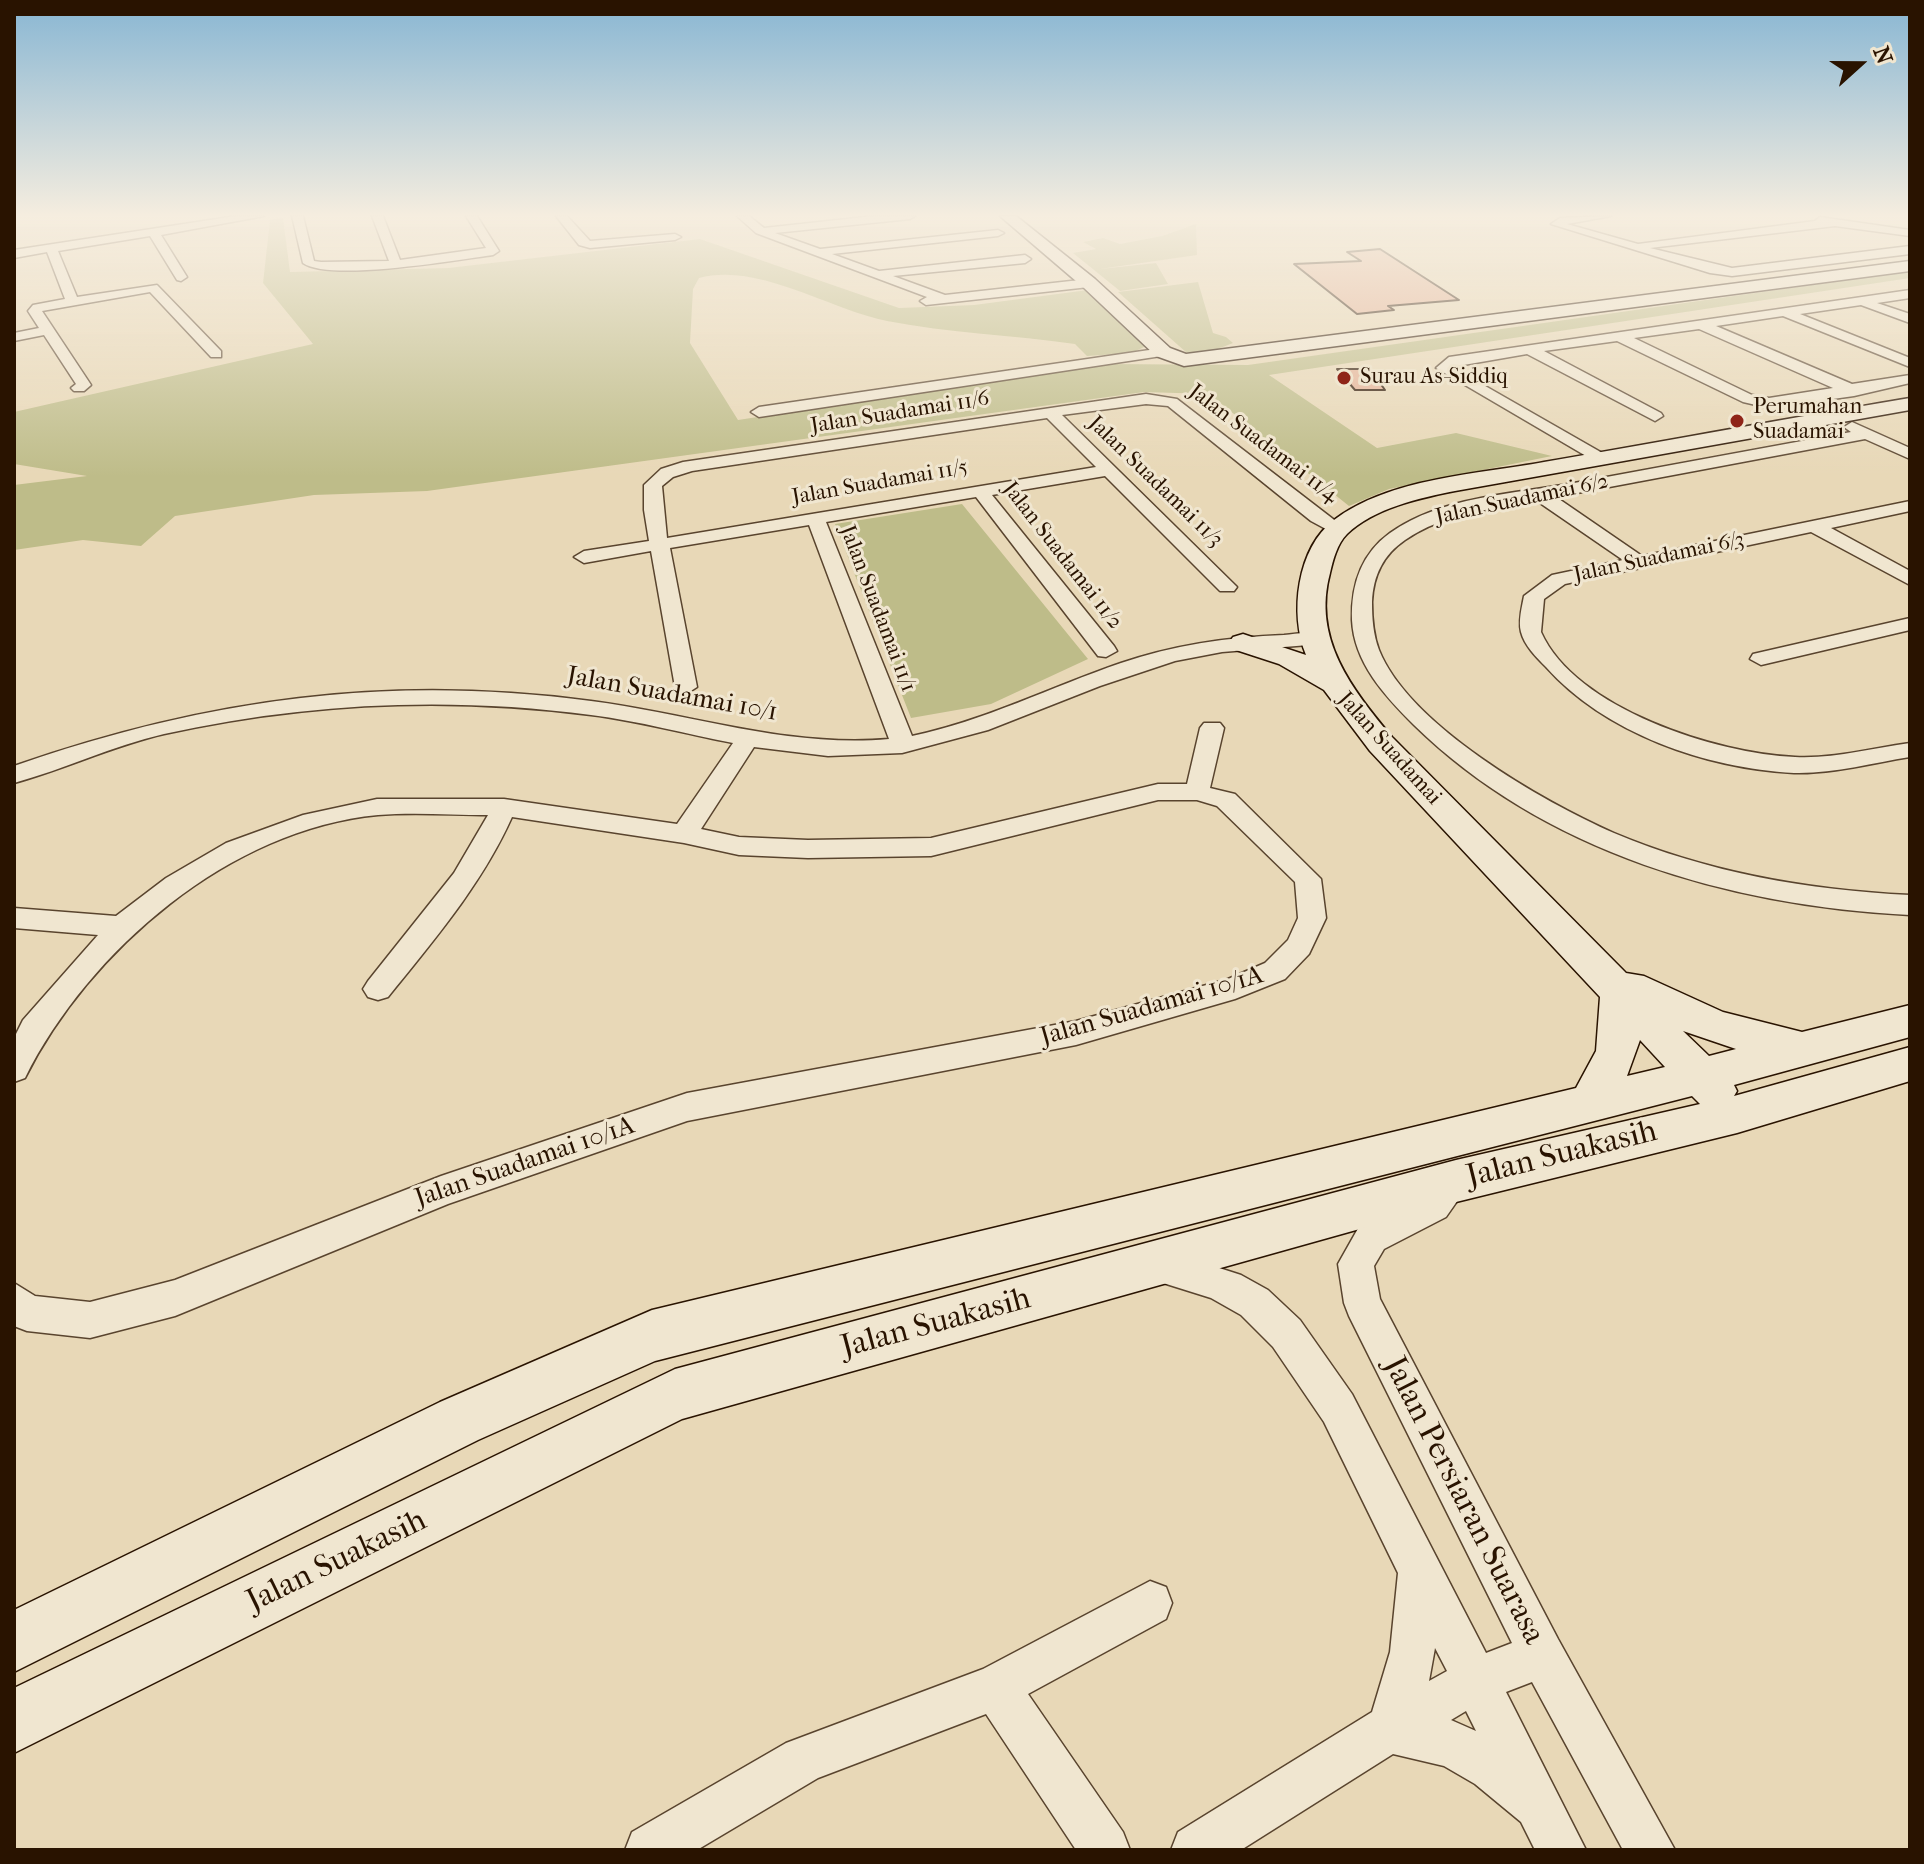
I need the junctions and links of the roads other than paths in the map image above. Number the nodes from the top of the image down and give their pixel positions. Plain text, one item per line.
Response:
1 (58, 303) edge
2 (167, 303) edge
3 (1110, 303) edge
4 (1576, 303) edge
5 (1631, 303) edge
6 (1848, 303) edge
7 (1867, 303) edge
8 (1785, 312) junction
9 (1910, 319) edge
10 (1446, 324) junction
11 (1701, 324) junction
12 (48, 330) junction
13 (1618, 336) junction
14 (14, 337) edge
15 (1529, 349) junction
16 (1163, 352) junction
17 (216, 354) dead end
18 (1910, 363) edge
19 (1910, 379) edge
20 (79, 388) dead end
21 (1852, 390) junction
22 (1159, 399) joint
23 (759, 412) dead end
24 (1050, 412) junction
25 (1655, 416) dead end
26 (1892, 421) edge
27 (1910, 454) edge
28 (1598, 458) junction
29 (1108, 470) junction
30 (980, 491) junction
31 (1538, 493) junction
32 (1910, 506) edge
33 (815, 518) junction
34 (1814, 526) junction
35 (1337, 529) junction
36 (660, 545) junction
37 (584, 557) dead end
38 (1638, 562) junction
39 (1910, 579) edge
40 (1227, 587) dead end
41 (1308, 604) junction
42 (1910, 624) edge
43 (1314, 640) junction
44 (1243, 643) junction
45 (1106, 651) dead end
46 (1761, 659) dead end
47 (1331, 683) junction
48 (686, 687) dead end
49 (1212, 728) dead end
50 (749, 737) junction
51 (903, 744) junction
52 (1910, 750) edge
53 (14, 775) edge
54 (1197, 792) junction
55 (504, 807) junction
56 (684, 834) junction
57 (1910, 905) edge
58 (14, 918) edge
59 (121, 927) junction
60 (1610, 981) junction
61 (378, 989) dead end
62 (1910, 1021) edge
63 (1804, 1050) junction
64 (1910, 1064) edge
65 (14, 1069) edge
66 (1701, 1076) junction
67 (1590, 1104) junction
68 (1737, 1114) junction
69 (1456, 1181) junction
70 (1157, 1265) junction
71 (14, 1301) edge
72 (1420, 1569) junction
73 (1150, 1603) dead end
74 (14, 1642) edge
75 (1542, 1655) junction
76 (1476, 1680) junction
77 (995, 1687) junction
78 (14, 1721) edge
79 (1389, 1729) junction
80 (1552, 1831) edge
81 (650, 1850) edge
82 (1105, 1850) edge
83 (1196, 1850) edge
84 (1650, 1850) edge

1 - 12 street
2 - 17 street
3 - 16 street
4 - 10 street
5 - 10 street
6 - 8 street
7 - 9 street
8 - 11 street
8 - 18 street
10 - 16 street
11 - 13 street
11 - 21 street
12 - 14 street
12 - 20 street
13 - 15 street
13 - 21 street
15 - 25 street
15 - 28 street
16 - 23 street
19 - 21 street
21 - 26 street
22 - 24 street, Jalan Suadamai 11/6
22 - 35 street, Jalan Suadamai 11/4
24 - 29 street, Jalan Suadamai 11/3
24 - 36 street, Jalan Suadamai 11/6
26 - 27 street
26 - 28 street
26 - 31 street, Jalan Suadamai 6/2
28 - 35 street
29 - 30 street, Jalan Suadamai 11/5
29 - 40 street, Jalan Suadamai 11/3
30 - 33 street, Jalan Suadamai 11/5
30 - 45 street, Jalan Suadamai 11/2
31 - 38 street
31 - 57 street, Jalan Suadamai 6/2
32 - 34 street, Jalan Suadamai 6/3
33 - 36 street, Jalan Suadamai 11/5
33 - 51 street, Jalan Suadamai 11/1
34 - 38 street, Jalan Suadamai 6/3
34 - 39 street
35 - 41 street, Jalan Suadamai
36 - 37 street, Jalan Suadamai 11/5
36 - 48 street
38 - 52 street, Jalan Suadamai 6/3
41 - 43 street, Jalan Suadamai
41 - 44 street
42 - 46 street
43 - 44 street, Jalan Suadamai 10/1
43 - 47 street, Jalan Suadamai
44 - 47 street
44 - 51 street, Jalan Suadamai 10/1
47 - 60 street, Jalan Suadamai
49 - 54 street
50 - 51 street, Jalan Suadamai 10/1
50 - 53 street, Jalan Suadamai 10/1
50 - 56 street
54 - 56 street, Jalan Suadamai 10/1A
54 - 71 street, Jalan Suadamai 10/1A
55 - 56 street, Jalan Suadamai 10/1A
55 - 59 street, Jalan Suadamai 10/1A
55 - 61 street
58 - 59 street
59 - 65 street, Jalan Suadamai 10/1A
60 - 63 street
60 - 66 street, Jalan Suadamai
60 - 67 street
62 - 63 street, Jalan Suakasih
63 - 66 street, Jalan Suakasih
64 - 68 street, Jalan Suakasih
66 - 67 street, Jalan Suakasih
66 - 68 street, Jalan Suadamai
67 - 74 street, Jalan Suakasih
68 - 69 street, Jalan Suakasih
69 - 70 street, Jalan Suakasih
69 - 75 street, Jalan Persiaran Suarasa
70 - 72 street
70 - 78 street, Jalan Suakasih
72 - 76 street
72 - 79 street
73 - 77 street
75 - 76 street
75 - 84 street, Jalan Persiaran Suarasa
76 - 79 street
76 - 80 street
77 - 81 street
77 - 82 street
79 - 80 street
79 - 83 street

